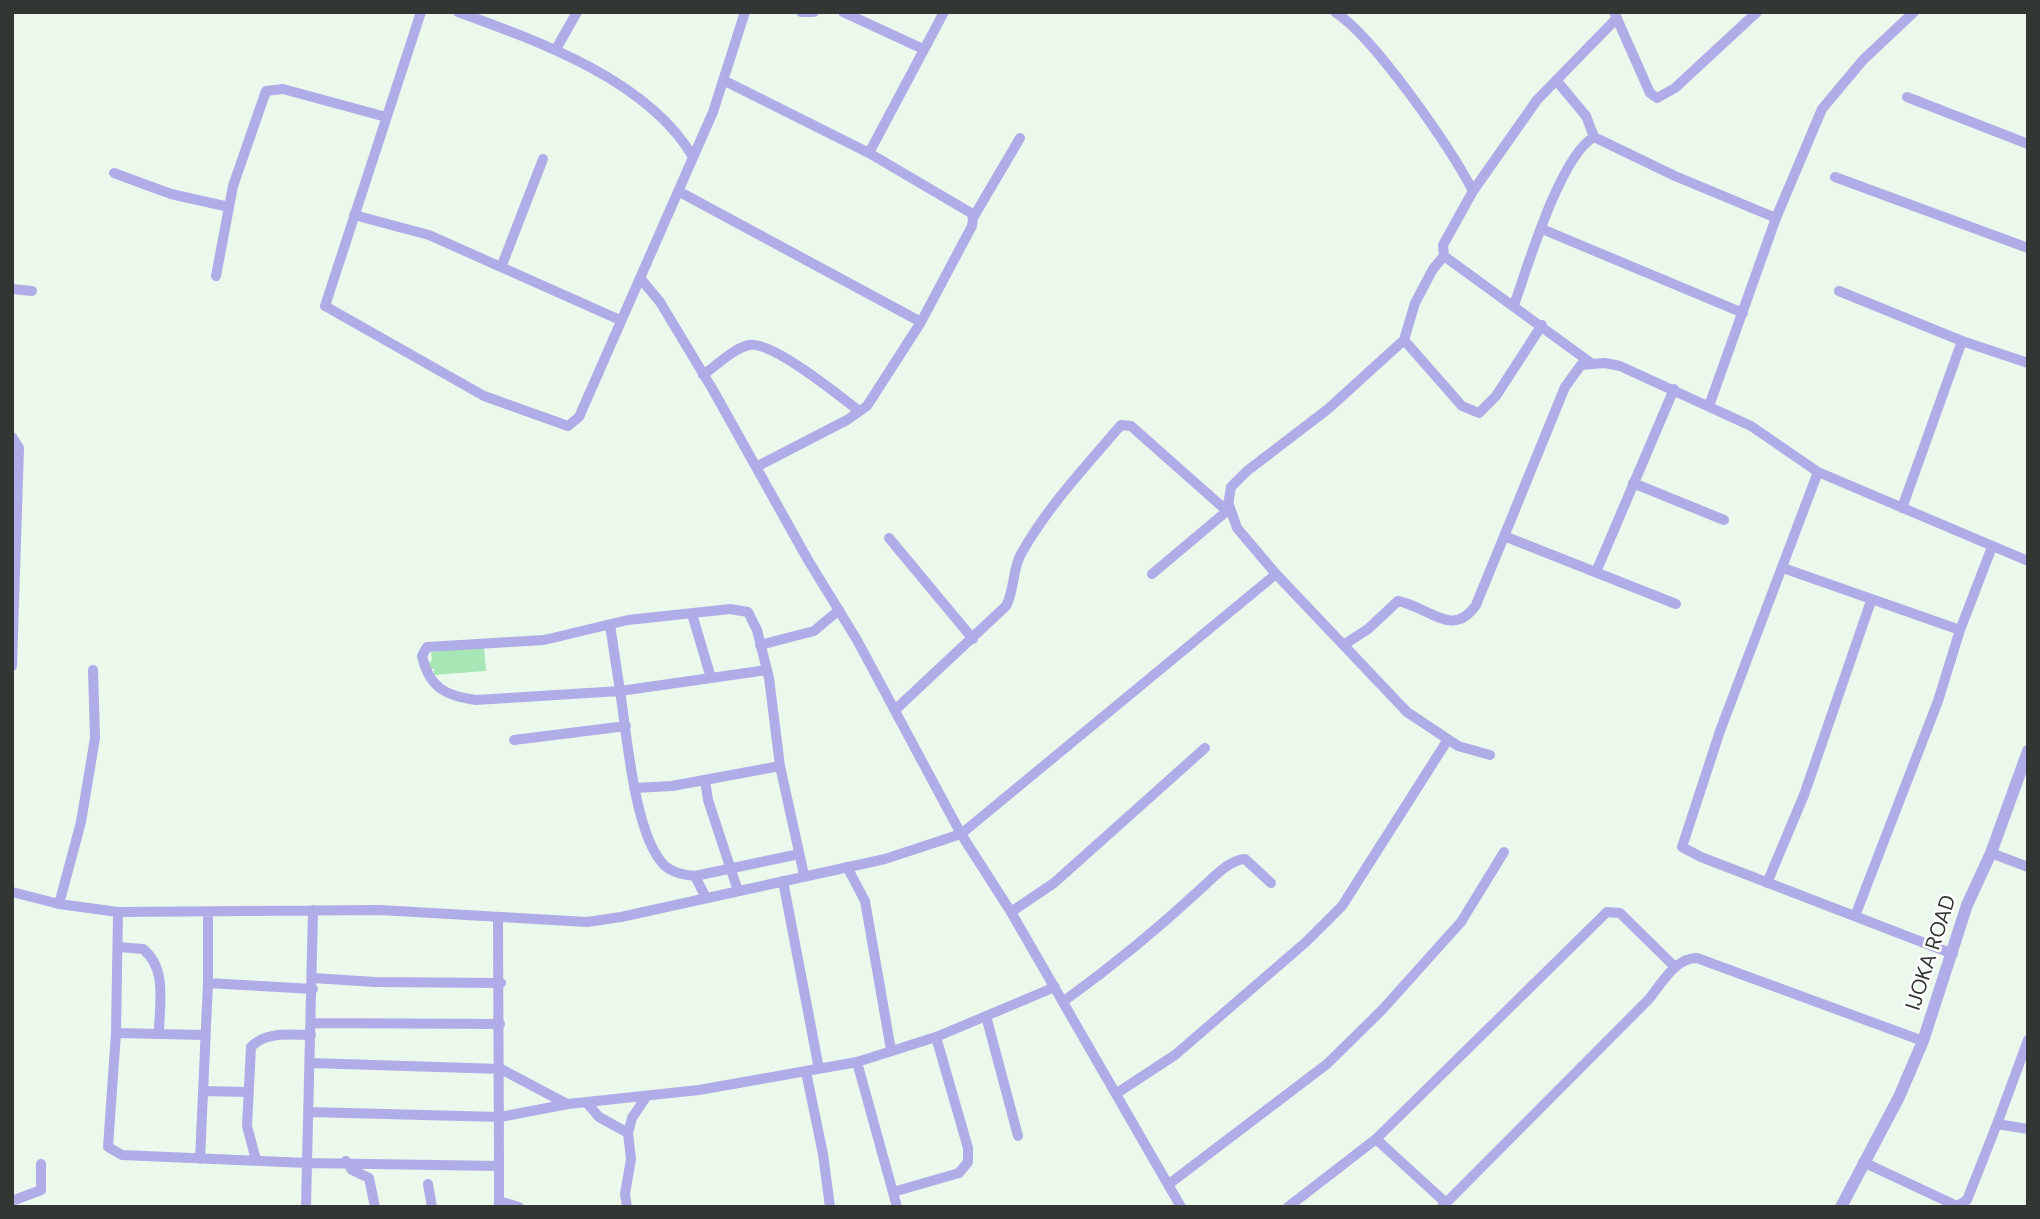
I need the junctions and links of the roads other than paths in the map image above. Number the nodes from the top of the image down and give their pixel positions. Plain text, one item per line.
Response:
1 (421, 12) edge
2 (458, 12) edge
3 (577, 12) edge
4 (745, 12) edge
5 (801, 12) edge
6 (814, 12) edge
7 (843, 12) edge
8 (944, 12) edge
9 (1335, 12) edge
10 (1757, 12) edge
11 (1914, 12) edge
12 (1616, 15) edge
13 (556, 49) junction
14 (923, 49) junction
15 (1556, 80) junction
16 (725, 81) junction
17 (1907, 97) dead end
18 (386, 117) junction
19 (682, 137) junction
20 (1594, 137) junction
21 (1020, 138) dead end
22 (700, 141) junction
23 (2028, 144) edge
24 (869, 153) junction
25 (694, 156) junction
26 (543, 159) dead end
27 (114, 173) dead end
28 (1835, 177) dead end
29 (678, 191) junction
30 (1473, 191) junction
31 (229, 207) junction
32 (354, 215) junction
33 (972, 218) junction
34 (1776, 218) junction
35 (1542, 229) junction
36 (2028, 248) edge
37 (1444, 256) junction
38 (502, 265) junction
39 (216, 276) dead end
40 (640, 278) junction
41 (12, 289) edge
42 (1839, 291) dead end
43 (32, 292) dead end
44 (1514, 306) junction
45 (1743, 313) junction
46 (620, 320) junction
47 (921, 322) junction
48 (1542, 325) junction
49 (1404, 340) junction
50 (1962, 341) junction
51 (1591, 363) junction
52 (2028, 363) edge
53 (704, 374) junction
54 (1674, 389) junction
55 (1709, 406) junction
56 (859, 411) junction
57 (12, 437) edge
58 (756, 467) junction
59 (1818, 472) junction
60 (1633, 483) junction
61 (1228, 507) junction
62 (1902, 508) junction
63 (1724, 520) dead end
64 (1504, 537) junction
65 (889, 538) dead end
66 (15, 541) edge
67 (1992, 547) junction
68 (2028, 561) edge
69 (1783, 568) junction
70 (1596, 572) junction
71 (1152, 574) dead end
72 (1276, 574) junction
73 (1289, 585) junction
74 (1263, 586) junction
75 (1871, 601) junction
76 (1676, 604) dead end
77 (839, 610) junction
78 (692, 614) junction
79 (610, 625) junction
80 (1960, 630) junction
81 (974, 639) junction
82 (1345, 644) junction
83 (760, 645) junction
84 (12, 666) edge
85 (93, 670) dead end
86 (766, 670) junction
87 (710, 678) junction
88 (620, 691) junction
89 (895, 710) junction
90 (626, 726) junction
91 (514, 740) dead end
92 (1447, 740) junction
93 (1205, 748) dead end
94 (1490, 755) dead end
95 (2027, 755) edge
96 (780, 766) junction
97 (705, 780) junction
98 (634, 788) junction
99 (961, 834) junction
100 (1503, 852) dead end
101 (1991, 853) junction
102 (799, 854) junction
103 (847, 867) junction
104 (2028, 867) edge
105 (731, 868) junction
106 (804, 875) junction
107 (695, 876) junction
108 (783, 881) junction
109 (1271, 883) dead end
110 (1767, 883) junction
111 (738, 891) junction
112 (12, 892) edge
113 (706, 898) junction
114 (59, 904) junction
115 (313, 910) junction
116 (118, 912) junction
117 (208, 912) junction
118 (1012, 912) junction
119 (1855, 916) junction
120 (498, 918) junction
121 (118, 947) junction
122 (1953, 954) junction
123 (1675, 967) junction
124 (313, 983) junction
125 (500, 983) junction
126 (208, 984) junction
127 (1055, 987) junction
128 (1064, 1001) junction
129 (986, 1016) junction
130 (312, 1023) junction
131 (500, 1024) junction
132 (116, 1033) junction
133 (159, 1034) junction
134 (204, 1035) junction
135 (311, 1035) junction
136 (936, 1037) junction
137 (1923, 1041) junction
138 (2027, 1045) edge
139 (891, 1050) junction
140 (857, 1062) junction
141 (311, 1063) junction
142 (501, 1069) junction
143 (819, 1069) junction
144 (806, 1072) junction
145 (203, 1091) junction
146 (247, 1092) junction
147 (1117, 1093) junction
148 (646, 1097) junction
149 (586, 1102) junction
150 (568, 1104) junction
151 (309, 1112) junction
152 (500, 1117) junction
153 (1997, 1124) junction
154 (2028, 1129) edge
155 (628, 1133) junction
156 (1018, 1136) dead end
157 (1377, 1139) junction
158 (200, 1159) junction
159 (256, 1160) junction
160 (346, 1161) junction
161 (1863, 1162) junction
162 (307, 1163) junction
163 (41, 1164) dead end
164 (499, 1166) junction
165 (428, 1184) dead end
166 (1169, 1184) junction
167 (893, 1192) junction
168 (12, 1201) edge
169 (499, 1204) edge
170 (1444, 1205) edge
171 (306, 1207) edge
172 (375, 1207) edge
173 (432, 1207) edge
174 (519, 1207) edge
175 (627, 1207) edge
176 (830, 1207) edge
177 (897, 1207) edge
178 (1181, 1207) edge
179 (1288, 1207) edge
180 (1840, 1207) edge

1 - 18 street
2 - 13 street
3 - 13 street
4 - 16 street
5 - 6 street
7 - 14 street
8 - 14 street
9 - 30 street
10 - 12 street
11 - 34 street
12 - 15 street
13 - 19 street
14 - 24 street
15 - 20 street
15 - 30 street
16 - 22 street
16 - 24 street
17 - 23 street
18 - 31 street
18 - 32 street
19 - 22 street
19 - 25 street
20 - 34 street
20 - 35 street
21 - 33 street
22 - 25 street
24 - 33 street
25 - 29 street
26 - 38 street
27 - 31 street
28 - 36 street
29 - 40 street
29 - 47 street
30 - 37 street
31 - 39 street
32 - 38 street
32 - 46 street
33 - 47 street
34 - 45 street
35 - 44 street
35 - 45 street
37 - 44 street
37 - 49 street
38 - 46 street
40 - 46 street
40 - 53 street
41 - 43 street
42 - 50 street
44 - 48 street
45 - 55 street
47 - 56 street
48 - 49 street
48 - 51 street
49 - 61 street
50 - 52 street
50 - 62 street
51 - 54 street
51 - 64 street
53 - 56 street
53 - 58 street
54 - 55 street
54 - 60 street
55 - 59 street
56 - 58 street
57 - 66 street
58 - 77 street
59 - 62 street
59 - 69 street
60 - 63 street
60 - 70 street
61 - 71 street
61 - 72 street
61 - 81 street
62 - 67 street
64 - 70 street
64 - 82 street
65 - 81 street
66 - 84 street
67 - 68 street
67 - 80 street
69 - 75 street
69 - 110 street
70 - 76 street
72 - 73 street
72 - 74 street
73 - 74 street
73 - 82 street
74 - 99 street
75 - 80 street
75 - 110 street
77 - 83 street
77 - 89 street
78 - 79 street
78 - 83 street
78 - 87 street
79 - 88 street
79 - 88 street
80 - 119 street
81 - 89 street
82 - 92 street
83 - 86 street
85 - 114 street
86 - 87 street
86 - 96 street
87 - 88 street
88 - 90 street
89 - 99 street
90 - 91 street
90 - 98 street
92 - 94 street
92 - 147 street
93 - 118 street
95 - 101 street, IJOKA ROAD
96 - 97 street
96 - 102 street
97 - 98 street
97 - 105 street
98 - 107 street
99 - 103 street
99 - 118 street
100 - 166 street
101 - 104 street
101 - 122 street, IJOKA ROAD
102 - 105 street
102 - 106 street
103 - 106 street
103 - 139 street
105 - 107 street
105 - 111 street
106 - 108 street
107 - 113 street
108 - 111 street
108 - 143 street
109 - 128 street
110 - 119 street
111 - 113 street
112 - 114 street
113 - 120 street
114 - 116 street
115 - 117 street
115 - 120 street
115 - 124 street
116 - 117 street
116 - 121 street
117 - 126 street
118 - 127 street
119 - 122 street
120 - 125 street
121 - 132 street
121 - 133 street
122 - 137 street, IJOKA ROAD
123 - 137 street
123 - 157 street
123 - 170 street
124 - 125 street
124 - 126 street
124 - 130 street
125 - 131 street
126 - 134 street
127 - 128 street
127 - 129 street
128 - 147 street
129 - 136 street
129 - 156 street
130 - 131 street
130 - 135 street
131 - 142 street
132 - 133 street
132 - 158 street
133 - 134 street
134 - 145 street
135 - 141 street
135 - 146 street
136 - 139 street
136 - 167 street
137 - 161 street, IJOKA ROAD
138 - 153 street
139 - 140 street
140 - 143 street
140 - 167 street
141 - 142 street
141 - 151 street
142 - 150 street
142 - 152 street
143 - 144 street
144 - 148 street
144 - 176 street
145 - 146 street
145 - 158 street
146 - 159 street
147 - 166 street
148 - 149 street
148 - 155 street
149 - 150 street
149 - 155 street
150 - 152 street
151 - 152 street
151 - 162 street
152 - 164 street
153 - 154 street
153 - 161 street
155 - 175 street
157 - 170 street
157 - 179 street
158 - 159 street
159 - 162 street
160 - 162 street
160 - 164 street
160 - 172 street
161 - 180 street, IJOKA ROAD
162 - 171 street
163 - 168 street
164 - 169 street
165 - 173 street
166 - 178 street
167 - 177 street
169 - 174 street

